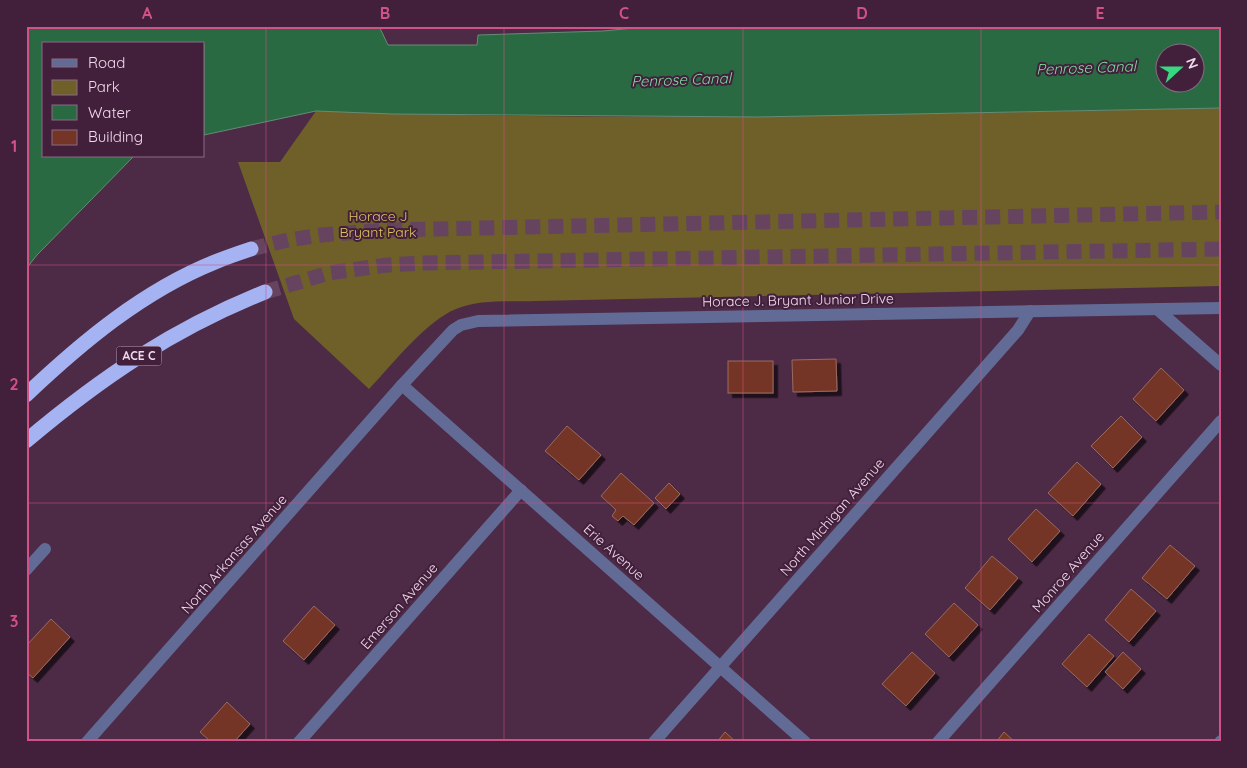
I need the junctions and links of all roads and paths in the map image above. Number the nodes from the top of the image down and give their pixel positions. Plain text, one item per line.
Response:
1 (251, 249) tunnel mouth
2 (265, 292) tunnel mouth
3 (1221, 308) edge
4 (1156, 309) junction
5 (1030, 311) junction
6 (1221, 365) edge
7 (402, 385) junction
8 (26, 395) edge
9 (1221, 422) edge
10 (26, 441) edge
11 (521, 490) junction
12 (45, 549) dead end
13 (26, 570) edge
14 (720, 666) junction
15 (88, 742) edge
16 (299, 742) edge
17 (654, 742) edge
18 (805, 742) edge
19 (938, 742) edge

1 - 8 highway
2 - 10 highway, ACE C
3 - 4 street, Horace J. Bryant Junior Drive
4 - 5 street, Horace J. Bryant Junior Drive
4 - 6 street
5 - 7 street, Horace J. Bryant Junior Drive
5 - 14 street, North Michigan Avenue
7 - 11 street, Erie Avenue
7 - 15 street, North Arkansas Avenue
9 - 19 street, Monroe Avenue
11 - 14 street, Erie Avenue
11 - 16 street, Emerson Avenue
12 - 13 street
14 - 17 street, North Michigan Avenue
14 - 18 street, Erie Avenue

